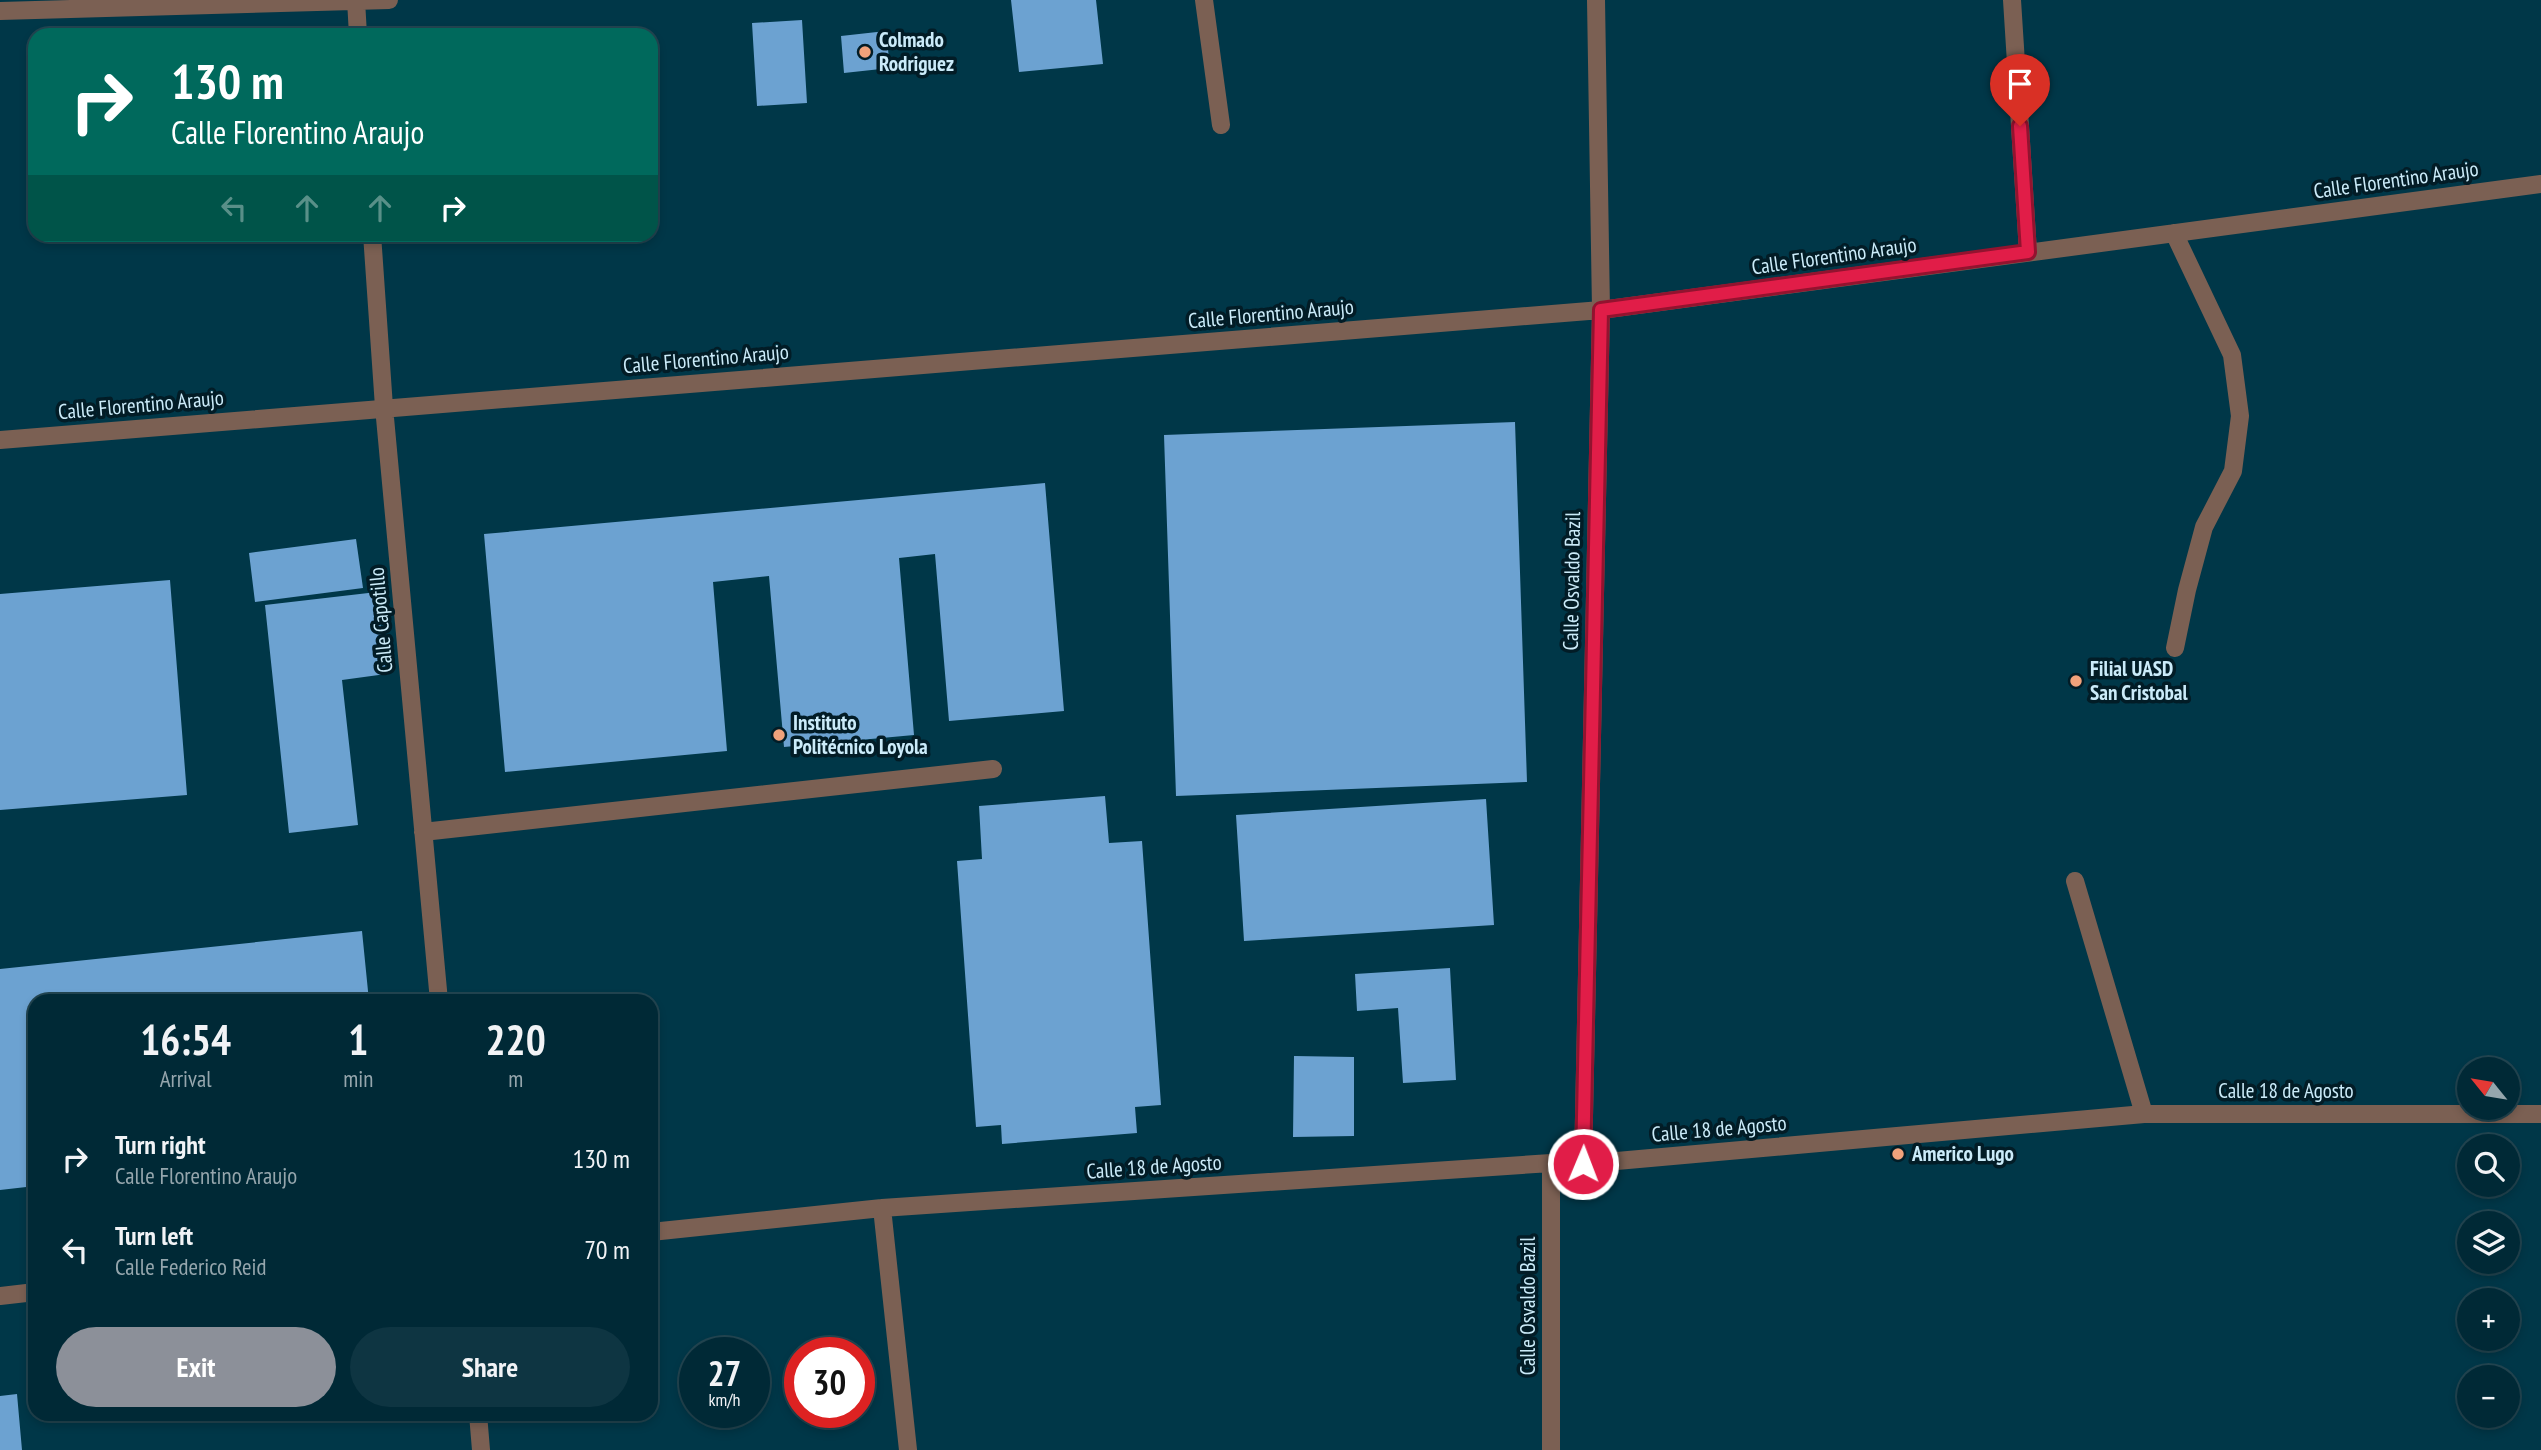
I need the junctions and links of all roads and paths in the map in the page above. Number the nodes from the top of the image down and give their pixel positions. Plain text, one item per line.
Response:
1 (389, 0) edge
2 (1204, 0) edge
3 (1596, 0) edge
4 (2011, 0) edge
5 (356, 1) edge
6 (0, 11) edge
7 (358, 28) edge
8 (1221, 125) dead end
9 (2541, 184) edge
10 (2175, 233) junction
11 (373, 242) edge
12 (2028, 252) junction
13 (1601, 310) junction
14 (384, 407) junction
15 (0, 440) edge
16 (2175, 648) dead end
17 (993, 769) dead end
18 (423, 832) junction
19 (2075, 881) dead end
20 (438, 994) edge
21 (2144, 1114) junction
22 (2541, 1114) edge
23 (1550, 1163) junction
24 (1583, 1164) junction
25 (882, 1208) junction
26 (658, 1231) edge
27 (28, 1294) edge
28 (0, 1296) edge
29 (479, 1421) edge
30 (481, 1450) edge
31 (908, 1450) edge
32 (1551, 1450) edge

1 - 5 street
2 - 8 street
3 - 13 street, Calle Osvaldo Bazil
4 - 12 street
5 - 6 street
5 - 7 street
9 - 10 street, Calle Florentino Araujo
10 - 12 street, Calle Florentino Araujo
10 - 16 street
11 - 14 street, Calle Capotillo
12 - 13 street, Calle Florentino Araujo
13 - 14 street, Calle Florentino Araujo
13 - 24 street, Calle Osvaldo Bazil
14 - 15 street, Calle Florentino Araujo
14 - 18 street, Calle Capotillo
17 - 18 street
18 - 20 street, Calle Capotillo
19 - 21 street
21 - 22 street, Calle 18 de Agosto
21 - 24 street, Calle 18 de Agosto
23 - 24 street, Calle 18 de Agosto
23 - 25 street, Calle 18 de Agosto
23 - 32 street, Calle Osvaldo Bazil
25 - 26 street, Calle 18 de Agosto
25 - 31 street
27 - 28 street
29 - 30 street

